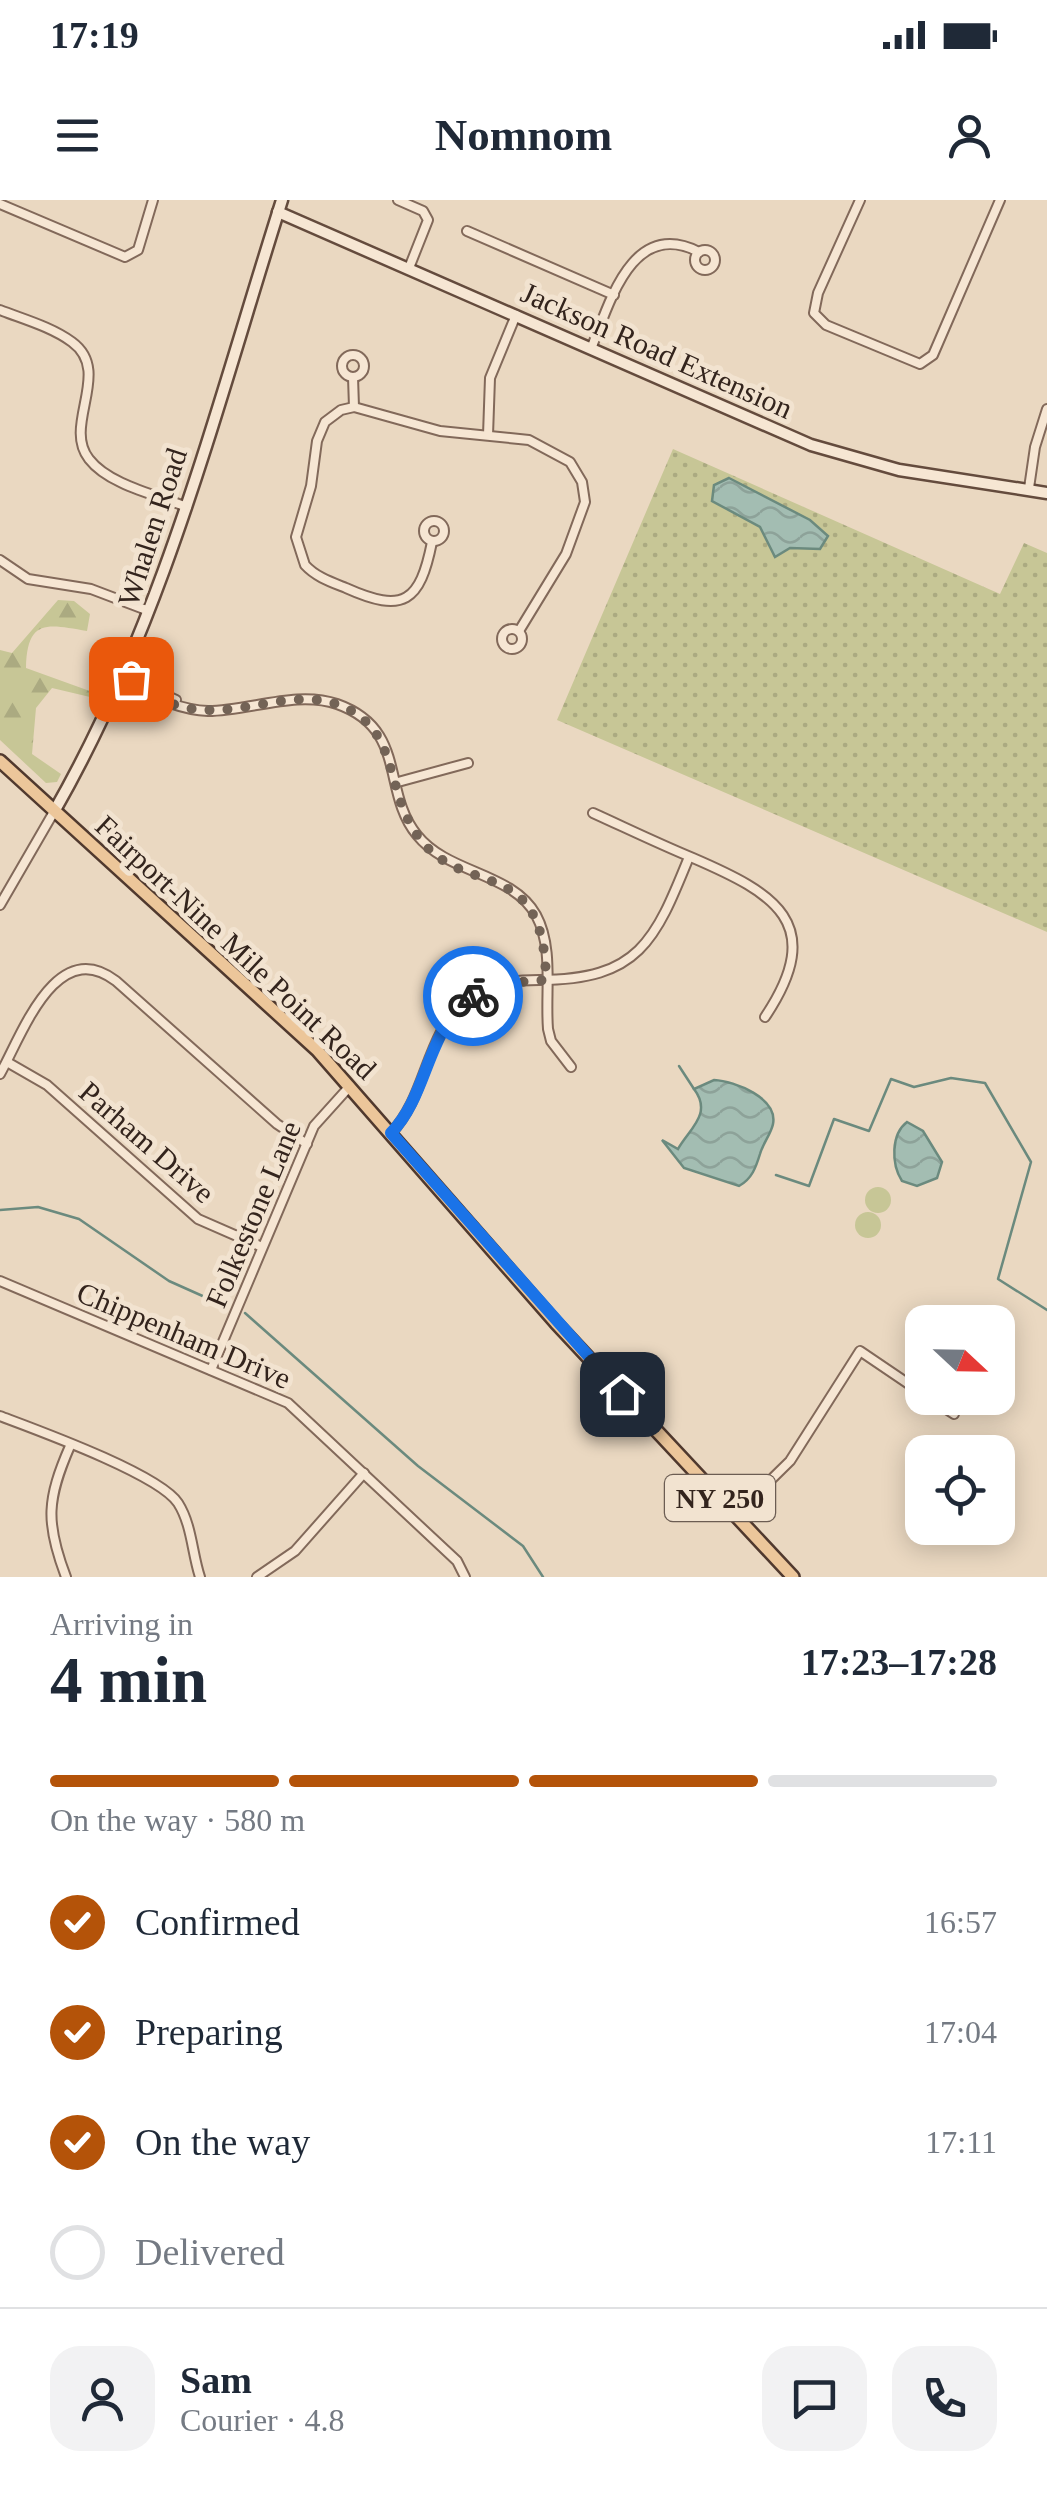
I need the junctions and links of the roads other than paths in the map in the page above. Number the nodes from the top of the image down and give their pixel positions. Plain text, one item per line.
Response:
1 (154, 200) edge
2 (398, 200) edge
3 (860, 200) edge
4 (1000, 200) edge
5 (0, 204) edge
6 (280, 206) edge
7 (467, 231) dead end
8 (699, 252) dead end
9 (409, 268) junction
10 (614, 295) junction
11 (0, 310) edge
12 (516, 316) junction
13 (591, 348) junction
14 (353, 377) dead end
15 (354, 407) junction
16 (1047, 409) edge
17 (488, 435) junction
18 (1029, 488) junction
19 (1047, 494) edge
20 (187, 507) junction
21 (432, 542) dead end
22 (0, 560) edge
23 (152, 612) junction
24 (519, 631) dead end
25 (122, 679) junction
26 (0, 761) edge
27 (468, 763) dead end
28 (398, 782) junction
29 (55, 810) junction
30 (593, 813) dead end
31 (689, 857) junction
32 (0, 906) edge
33 (546, 980) junction
34 (765, 1017) dead end
35 (7, 1062) junction
36 (571, 1067) dead end
37 (0, 1074) edge
38 (350, 1086) junction
39 (391, 1133) junction
40 (307, 1144) junction
41 (262, 1247) junction
42 (0, 1281) edge
43 (211, 1370) junction
44 (905, 1381) edge
45 (0, 1416) edge
46 (70, 1446) junction
47 (364, 1473) junction
48 (735, 1515) junction
49 (66, 1577) edge
50 (200, 1577) edge
51 (257, 1577) edge
52 (464, 1577) edge
53 (793, 1577) edge

1 - 5 street
2 - 9 street
3 - 4 street
6 - 9 street, Jackson Road Extension
6 - 20 street, Whalen Road
7 - 10 street
8 - 10 street
9 - 12 street, Jackson Road Extension
10 - 13 street
11 - 20 street
12 - 13 street, Jackson Road Extension
12 - 17 street
13 - 18 street, Jackson Road Extension
14 - 15 street
15 - 17 street
15 - 21 street
16 - 18 street
17 - 24 street
18 - 19 street, Jackson Road Extension
20 - 23 street, Whalen Road
22 - 23 street
23 - 25 street, Whalen Road
25 - 28 street
25 - 29 street, Whalen Road
26 - 29 main road, Fairport-Nine Mile Point Road / NY 250
27 - 28 street
28 - 33 street
29 - 32 street, Whalen Road
29 - 38 main road, Fairport-Nine Mile Point Road / NY 250
30 - 31 street
31 - 33 street
31 - 34 street
33 - 36 street
33 - 39 street
35 - 37 street
35 - 40 street
35 - 41 street, Parham Drive
38 - 39 main road, Fairport-Nine Mile Point Road / NY 250
38 - 40 street, Folkestone Lane
39 - 48 main road, Fairport-Nine Mile Point Road / NY 250
40 - 41 street, Folkestone Lane
41 - 43 street, Folkestone Lane
42 - 43 street, Chippenham Drive
43 - 47 street, Chippenham Drive
44 - 48 street
45 - 46 street
46 - 49 street
46 - 50 street
47 - 51 street
47 - 52 street, Chippenham Drive
48 - 53 main road, Fairport-Nine Mile Point Road / NY 250

